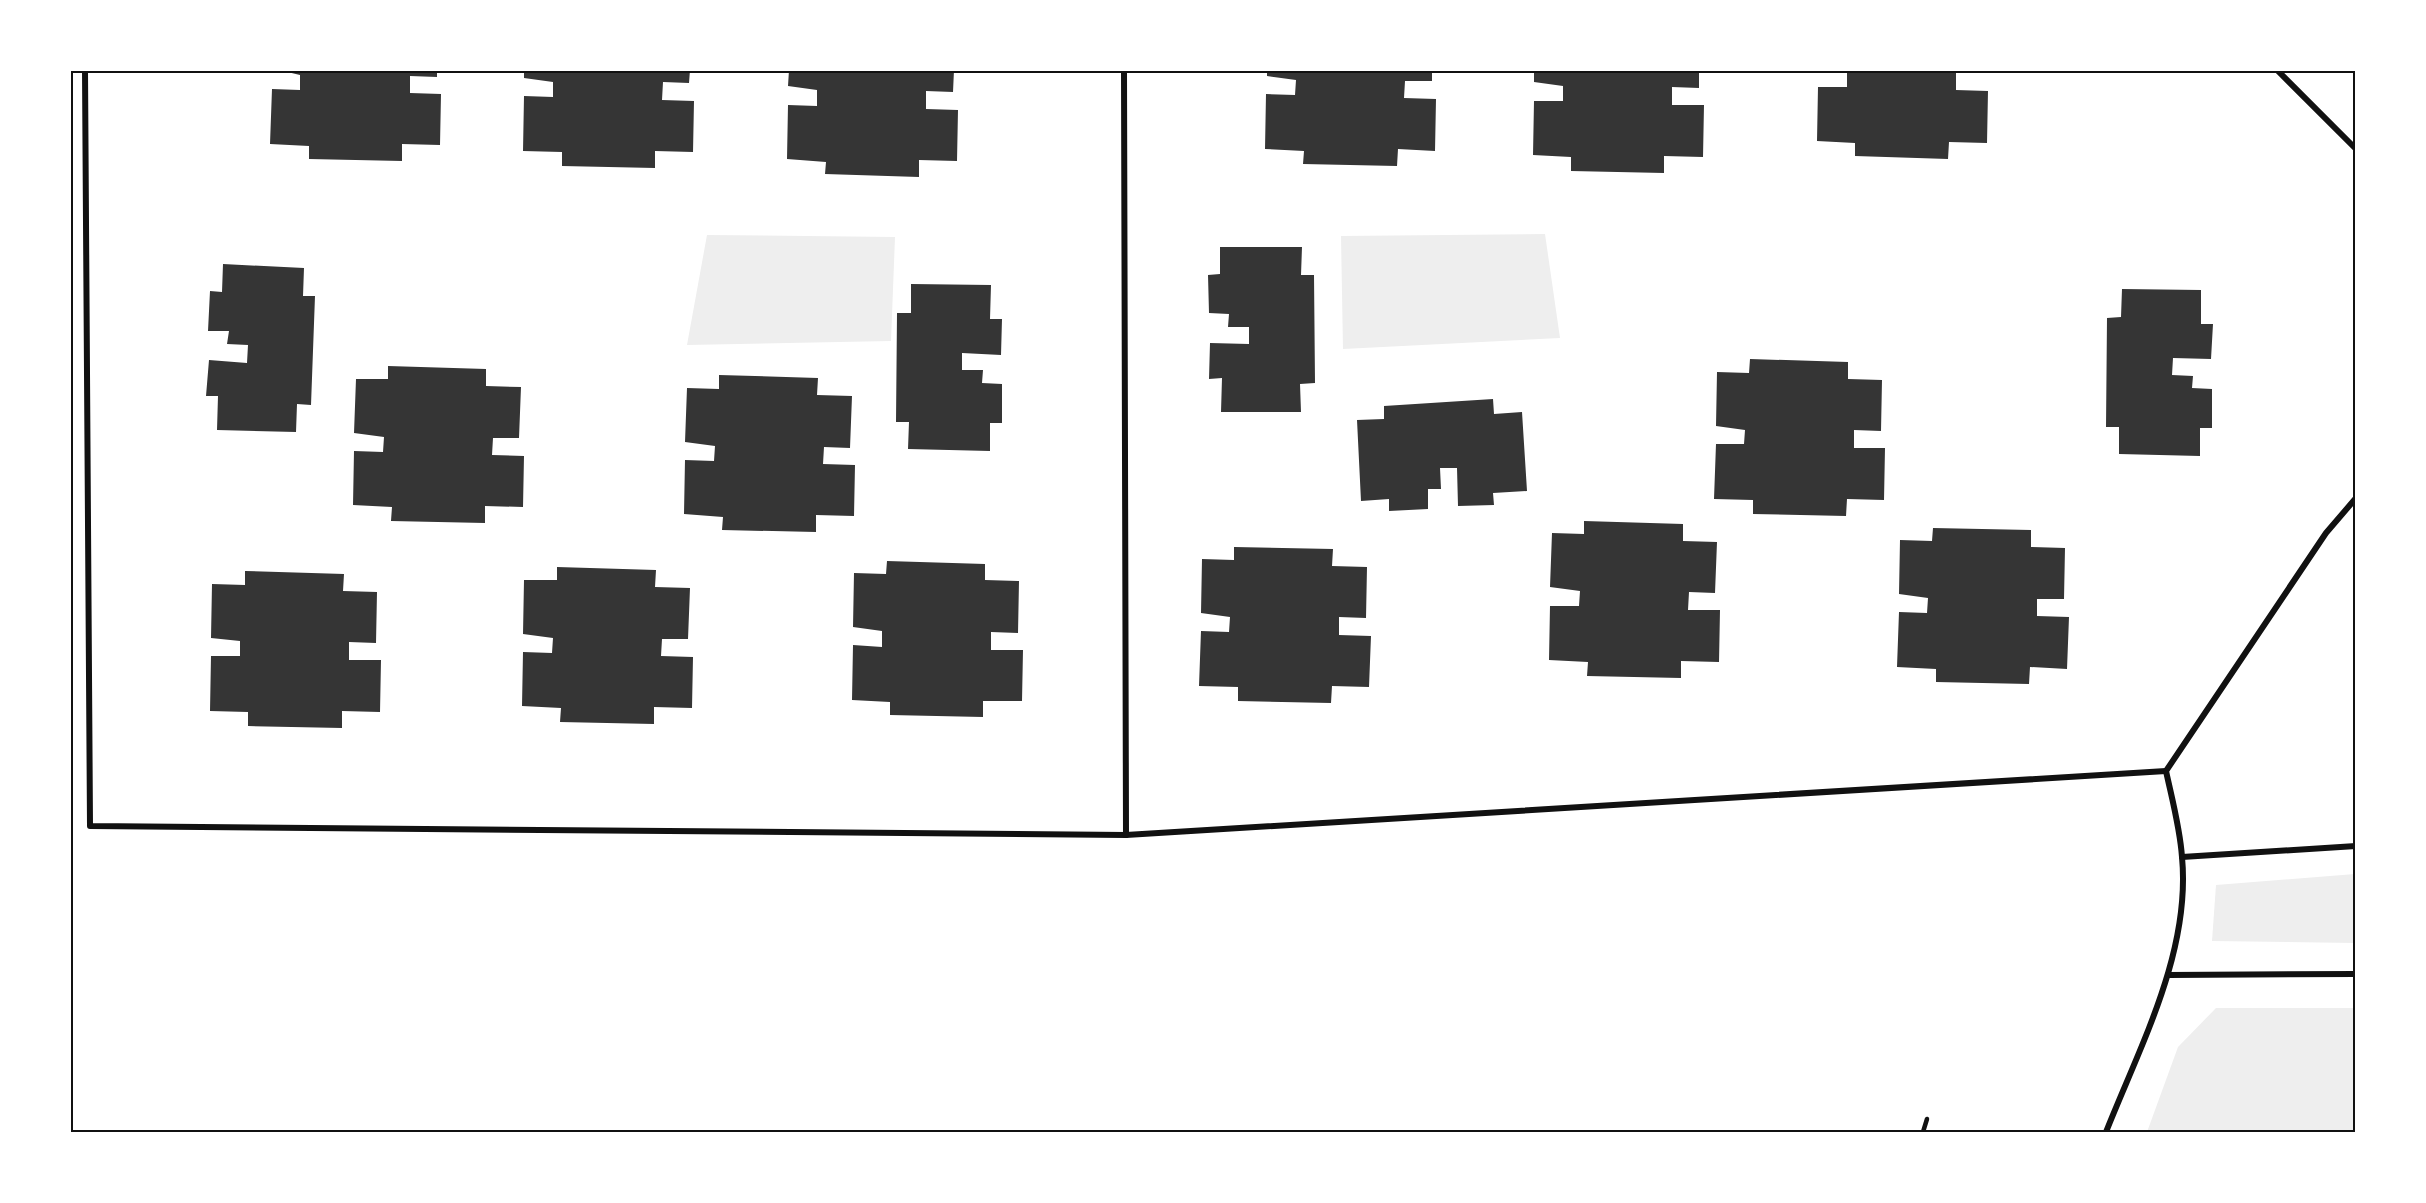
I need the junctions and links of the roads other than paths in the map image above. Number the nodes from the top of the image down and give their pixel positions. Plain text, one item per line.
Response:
1 (85, 70) edge
2 (1124, 70) edge
3 (2277, 70) edge
4 (2355, 149) edge
5 (2355, 498) edge
6 (2166, 771) junction
7 (1126, 835) junction
8 (2355, 846) edge
9 (2182, 857) junction
10 (2355, 974) edge
11 (2168, 975) junction
12 (1927, 1119) dead end
13 (1923, 1132) edge
14 (2106, 1132) edge

1 - 7 street
2 - 7 street
3 - 4 street
5 - 6 street
6 - 7 street
6 - 9 street
8 - 9 street
9 - 11 street
10 - 11 street
11 - 14 street
12 - 13 lane

